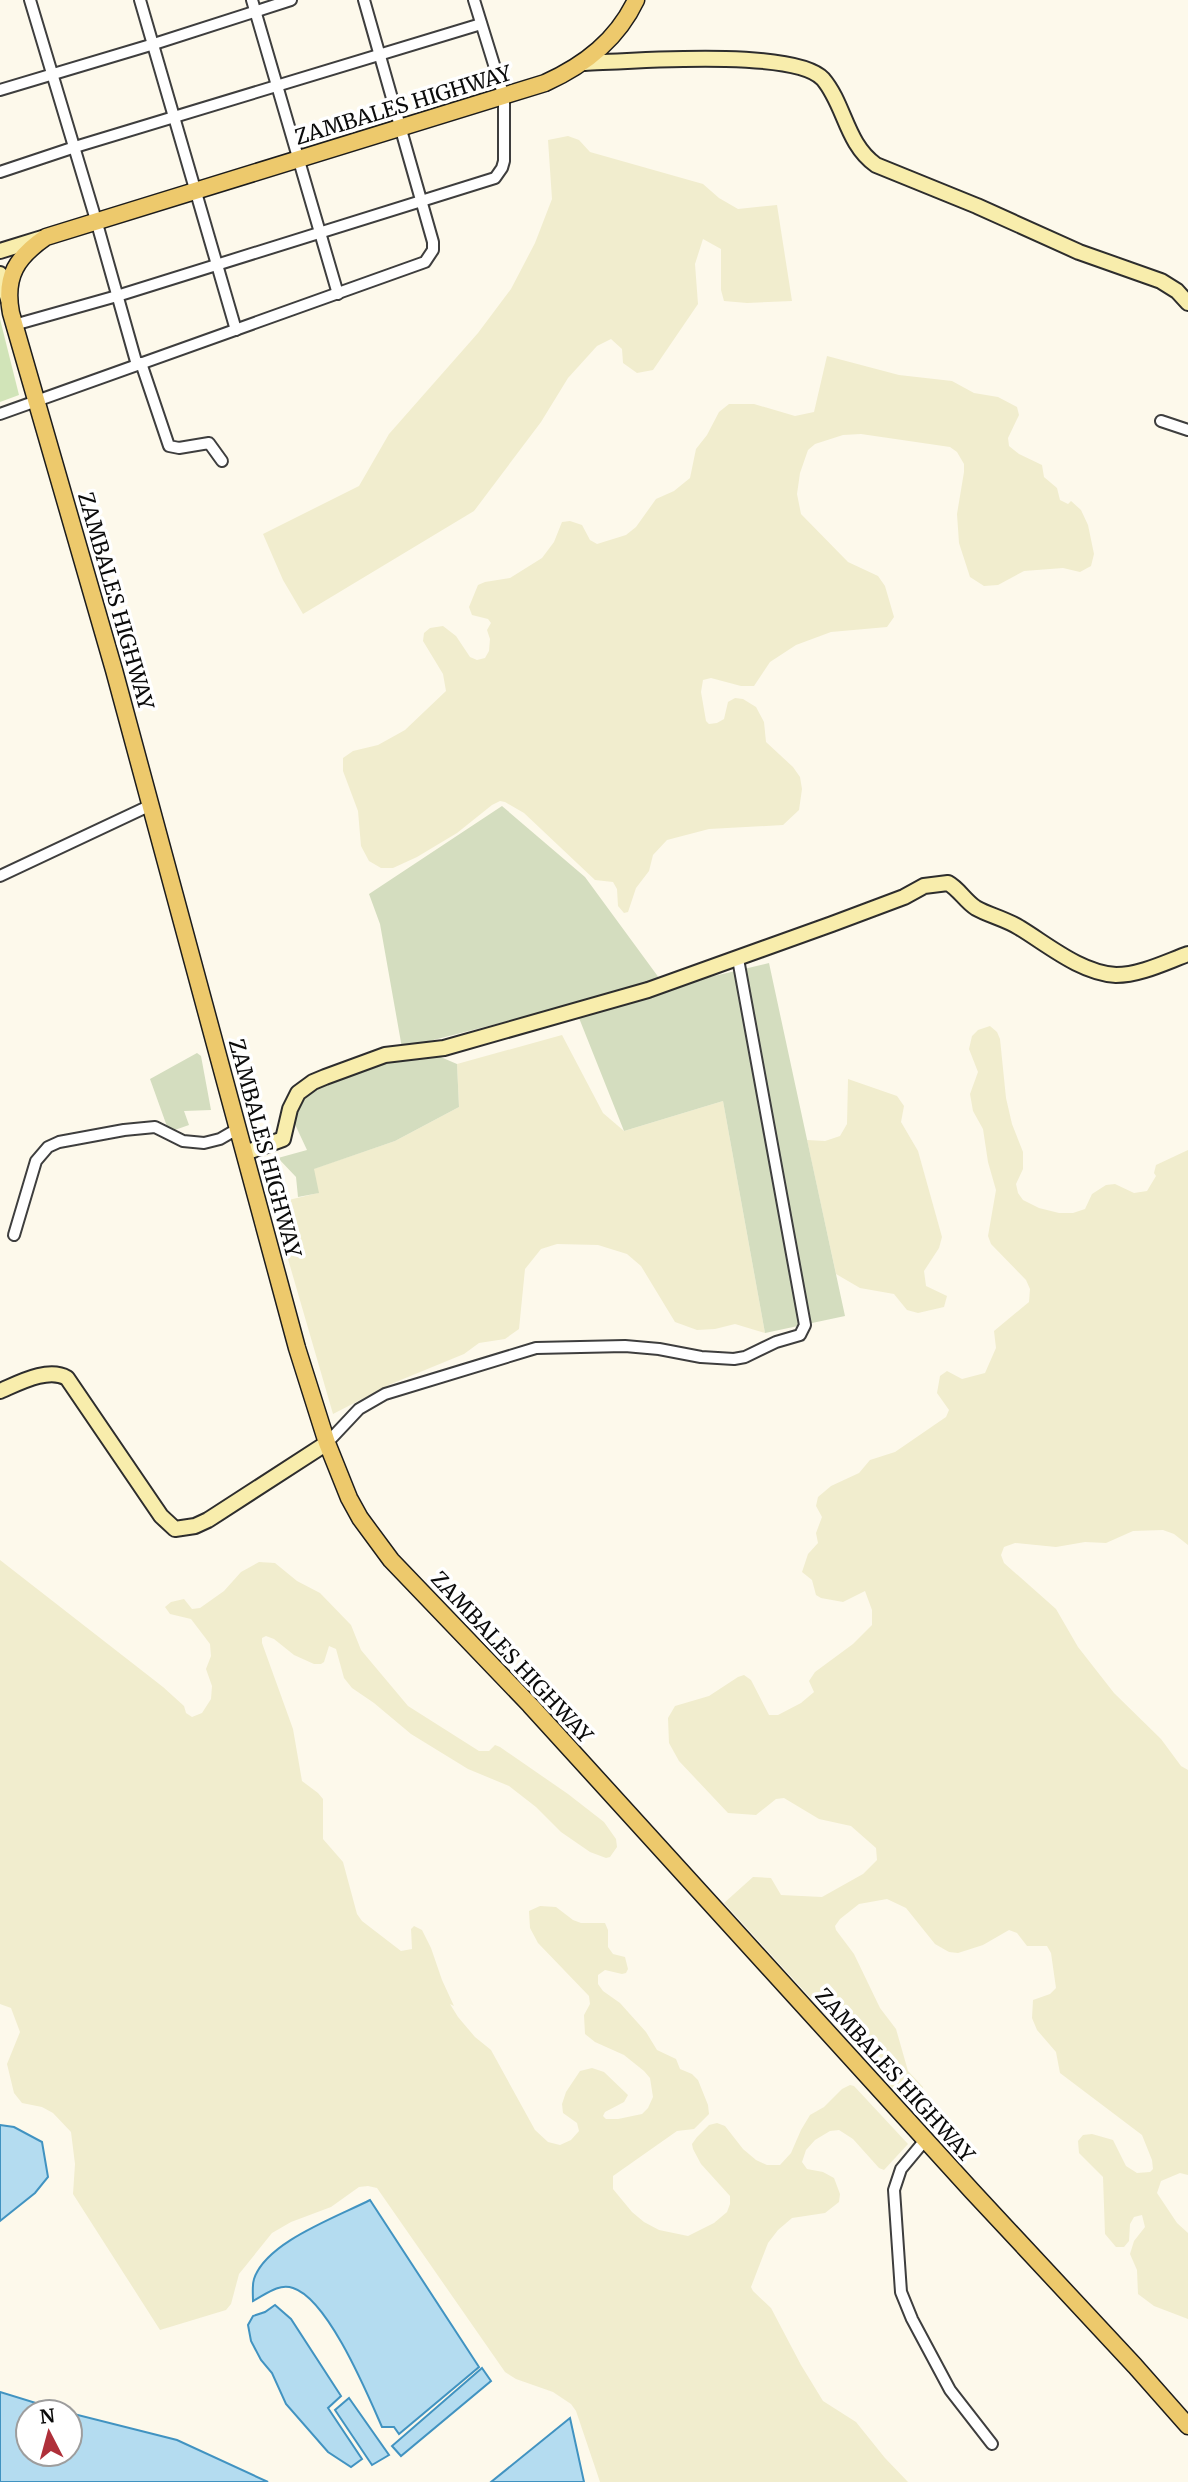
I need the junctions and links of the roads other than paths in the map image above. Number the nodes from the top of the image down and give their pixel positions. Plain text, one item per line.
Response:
1 (140, 0) edge
2 (291, 0) edge
3 (364, 0) edge
4 (474, 0) edge
5 (636, 0) edge
6 (32, 1) edge
7 (254, 5) edge
8 (481, 24) junction
9 (154, 44) junction
10 (379, 56) junction
11 (585, 62) junction
12 (52, 74) junction
13 (277, 85) junction
14 (0, 90) edge
15 (504, 97) junction
16 (174, 118) junction
17 (400, 128) junction
18 (75, 147) junction
19 (297, 159) junction
20 (0, 173) edge
21 (195, 191) junction
22 (422, 201) junction
23 (96, 220) junction
24 (318, 233) junction
25 (46, 237) junction
26 (0, 251) edge
27 (217, 265) junction
28 (0, 274) edge
29 (338, 295) junction
30 (117, 296) junction
31 (8, 299) junction
32 (1188, 303) edge
33 (14, 325) junction
34 (236, 330) junction
35 (139, 364) junction
36 (37, 400) junction
37 (0, 414) edge
38 (1161, 421) dead end
39 (1188, 430) edge
40 (222, 461) dead end
41 (151, 805) junction
42 (0, 876) edge
43 (1188, 954) edge
44 (737, 959) junction
45 (239, 1128) junction
46 (245, 1153) junction
47 (14, 1235) dead end
48 (0, 1391) edge
49 (327, 1443) junction
50 (926, 2139) junction
51 (1188, 2427) edge
52 (992, 2444) dead end

1 - 9 street
2 - 7 street
3 - 10 street
4 - 8 street
5 - 11 main road, ZAMBALES HIGHWAY
6 - 12 street
7 - 9 street
7 - 13 street
8 - 10 street
8 - 15 street
9 - 12 street
9 - 16 street
10 - 13 street
10 - 17 street
11 - 15 main road, ZAMBALES HIGHWAY
11 - 32 street
12 - 14 street
12 - 18 street
13 - 16 street
13 - 19 street
15 - 17 main road, ZAMBALES HIGHWAY
15 - 22 street
16 - 18 street
16 - 21 street
17 - 19 main road, ZAMBALES HIGHWAY
17 - 22 street
18 - 20 street
18 - 23 street
19 - 21 main road, ZAMBALES HIGHWAY
19 - 24 street
21 - 23 main road, ZAMBALES HIGHWAY
21 - 27 street
22 - 24 street
22 - 29 street
23 - 25 main road, ZAMBALES HIGHWAY
23 - 30 street
24 - 27 street
24 - 29 street
25 - 26 street
25 - 31 main road, ZAMBALES HIGHWAY
27 - 30 street
27 - 34 street
28 - 31 street
29 - 34 street
30 - 33 street
30 - 35 street
31 - 33 main road, ZAMBALES HIGHWAY
33 - 36 main road, ZAMBALES HIGHWAY
34 - 35 street
35 - 36 street
35 - 40 street
36 - 37 street
36 - 41 main road, ZAMBALES HIGHWAY
38 - 39 street
41 - 42 street
41 - 45 main road, ZAMBALES HIGHWAY
43 - 44 street
44 - 46 street
44 - 49 street
45 - 46 main road, ZAMBALES HIGHWAY
45 - 47 street
46 - 49 main road, ZAMBALES HIGHWAY
48 - 49 street
49 - 50 main road, ZAMBALES HIGHWAY
50 - 51 main road, ZAMBALES HIGHWAY
50 - 52 street

